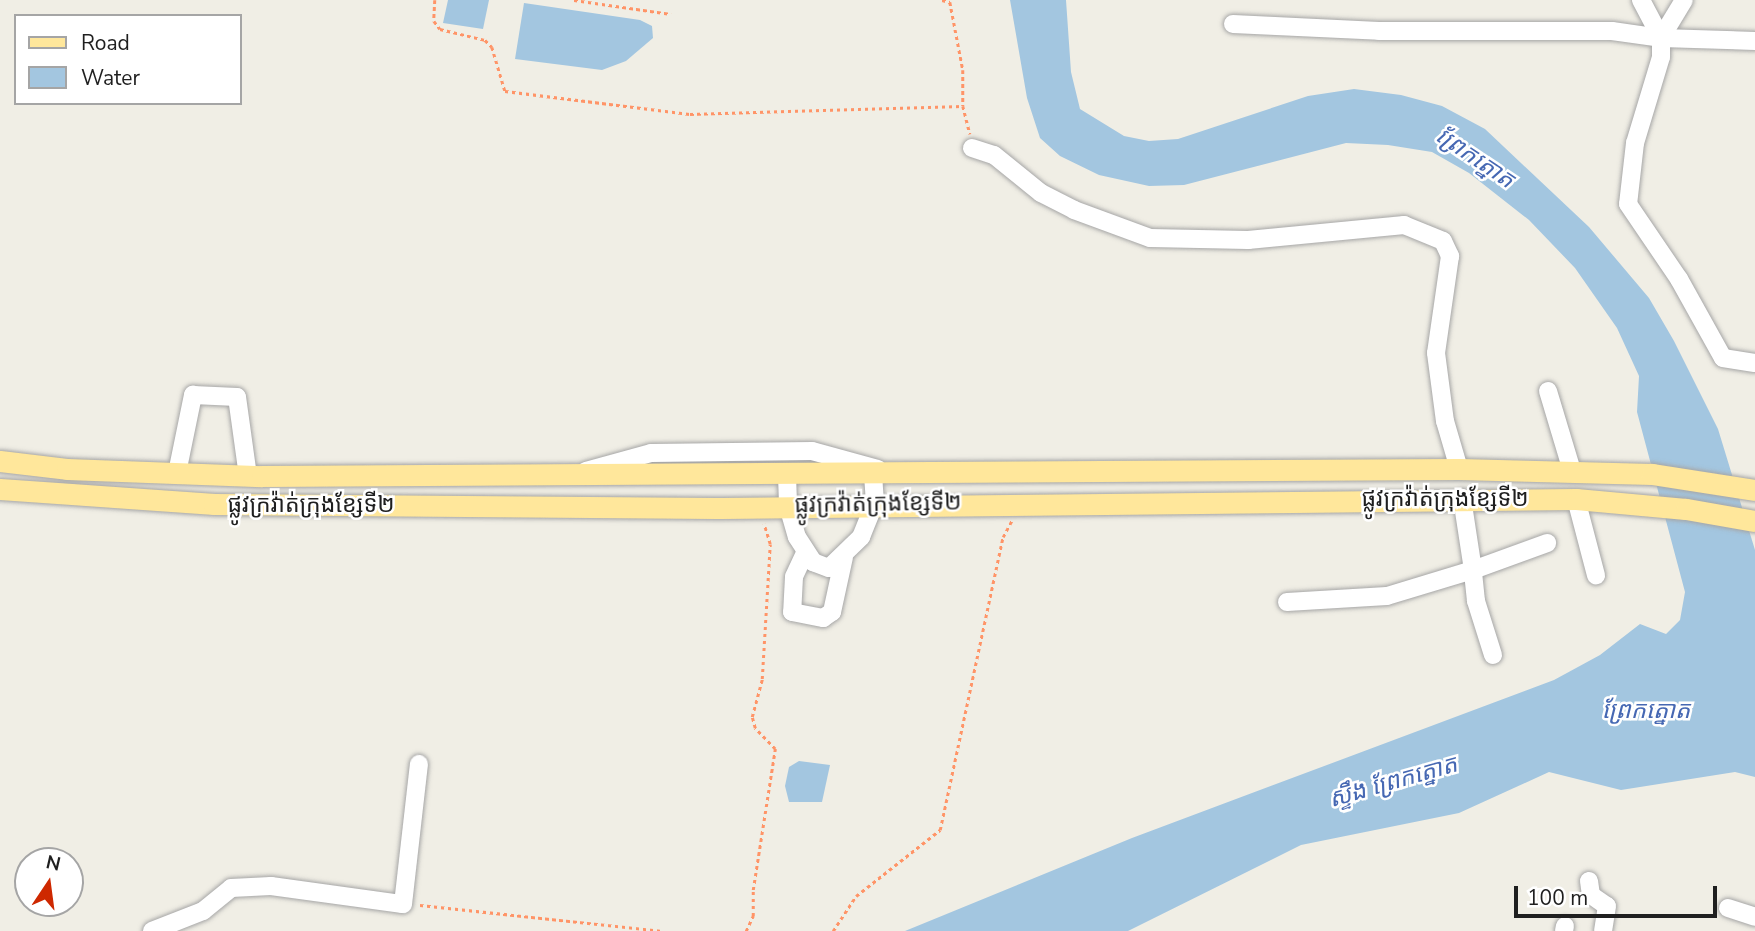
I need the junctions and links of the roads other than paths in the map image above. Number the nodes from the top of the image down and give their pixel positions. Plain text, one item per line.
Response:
1 (1641, 0) edge
2 (1684, 0) edge
3 (1233, 24) dead end
4 (1661, 38) junction
5 (1755, 41) edge
6 (972, 148) road end
7 (1755, 363) edge
8 (1548, 391) dead end
9 (0, 461) edge
10 (1459, 469) junction
11 (1572, 471) junction
12 (1174, 472) junction
13 (177, 473) junction
14 (882, 473) junction
15 (787, 475) junction
16 (248, 476) junction
17 (572, 476) junction
18 (721, 476) junction
19 (0, 489) edge
20 (1755, 490) edge
21 (1462, 498) junction
22 (1576, 499) junction
23 (1175, 500) junction
24 (875, 503) junction
25 (788, 506) junction
26 (722, 508) junction
27 (1755, 521) edge
28 (1547, 543) dead end
29 (805, 553) junction
30 (844, 557) junction
31 (1474, 570) junction
32 (1596, 575) dead end
33 (1287, 602) dead end
34 (1493, 655) dead end
35 (419, 764) dead end
36 (1589, 881) dead end
37 (1728, 908) dead end
38 (1755, 917) edge
39 (152, 931) edge
40 (1603, 931) edge

1 - 4 street
2 - 4 street
3 - 4 street
4 - 5 street
4 - 7 street
6 - 10 street
8 - 11 street
9 - 13 main road, ផ្លូវក្រវ៉ាត់ក្រុងខ្សែទី២
10 - 11 main road, ផ្លូវក្រវ៉ាត់ក្រុងខ្សែទី២
10 - 12 main road, ផ្លូវក្រវ៉ាត់ក្រុងខ្សែទី២
11 - 20 main road, ផ្លូវក្រវ៉ាត់ក្រុងខ្សែទី២
12 - 14 main road, ផ្លូវក្រវ៉ាត់ក្រុងខ្សែទី២
12 - 23 main road
13 - 16 main road, ផ្លូវក្រវ៉ាត់ក្រុងខ្សែទី២
13 - 16 street
14 - 15 main road, ផ្លូវក្រវ៉ាត់ក្រុងខ្សែទី២
14 - 17 street
14 - 24 street
15 - 18 main road, ផ្លូវក្រវ៉ាត់ក្រុងខ្សែទី២
15 - 25 street
16 - 17 main road, ផ្លូវក្រវ៉ាត់ក្រុងខ្សែទី២
17 - 18 main road, ផ្លូវក្រវ៉ាត់ក្រុងខ្សែទី២
18 - 26 main road
19 - 26 main road, ផ្លូវក្រវ៉ាត់ក្រុងខ្សែទី២
21 - 22 main road, ផ្លូវក្រវ៉ាត់ក្រុងខ្សែទី២
21 - 23 main road, ផ្លូវក្រវ៉ាត់ក្រុងខ្សែទី២
21 - 31 street
22 - 27 main road, ផ្លូវក្រវ៉ាត់ក្រុងខ្សែទី២
22 - 32 street
23 - 24 main road, ផ្លូវក្រវ៉ាត់ក្រុងខ្សែទី២
24 - 25 main road, ផ្លូវក្រវ៉ាត់ក្រុងខ្សែទី២
24 - 30 street
25 - 26 main road, ផ្លូវក្រវ៉ាត់ក្រុងខ្សែទី២
25 - 29 street
28 - 31 street
29 - 30 street
29 - 30 street
31 - 33 street
31 - 34 street
35 - 39 street
36 - 40 street
37 - 38 street

